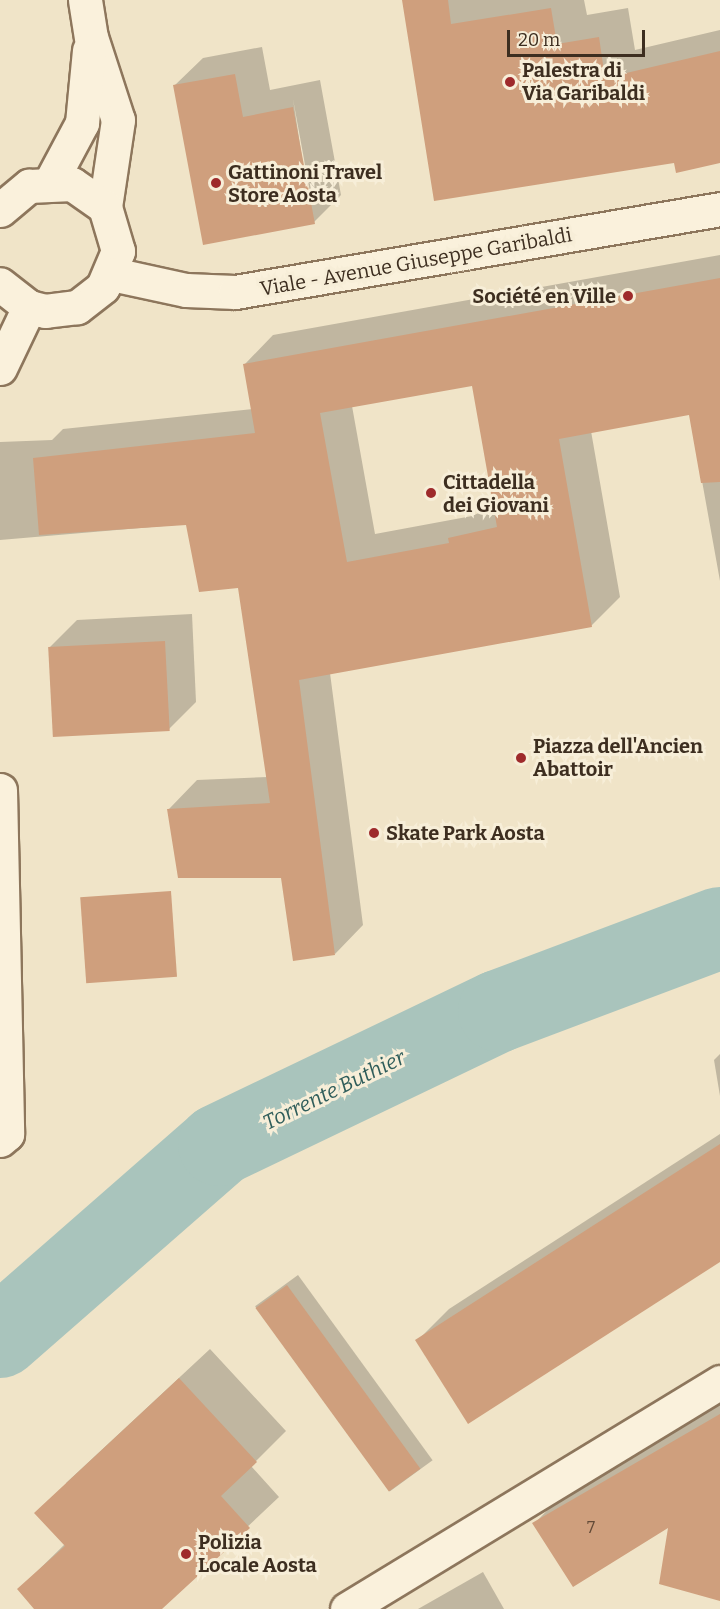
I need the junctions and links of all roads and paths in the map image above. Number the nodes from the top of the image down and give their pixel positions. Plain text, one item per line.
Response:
1 (85, 0) edge
2 (91, 36) junction
3 (51, 181) junction
4 (105, 207) junction
5 (720, 209) edge
6 (0, 210) edge
7 (112, 273) junction
8 (0, 284) edge
9 (29, 307) junction
10 (0, 368) edge
11 (0, 790) edge
12 (3, 1137) edge
13 (718, 1385) edge
14 (347, 1609) edge

1 - 2 street
2 - 3 street
2 - 4 street
3 - 4 street
3 - 6 street
4 - 7 street
5 - 7 street, Viale - Avenue Giuseppe Garibaldi
7 - 9 street
8 - 9 street
9 - 10 street
11 - 12 street
13 - 14 street

